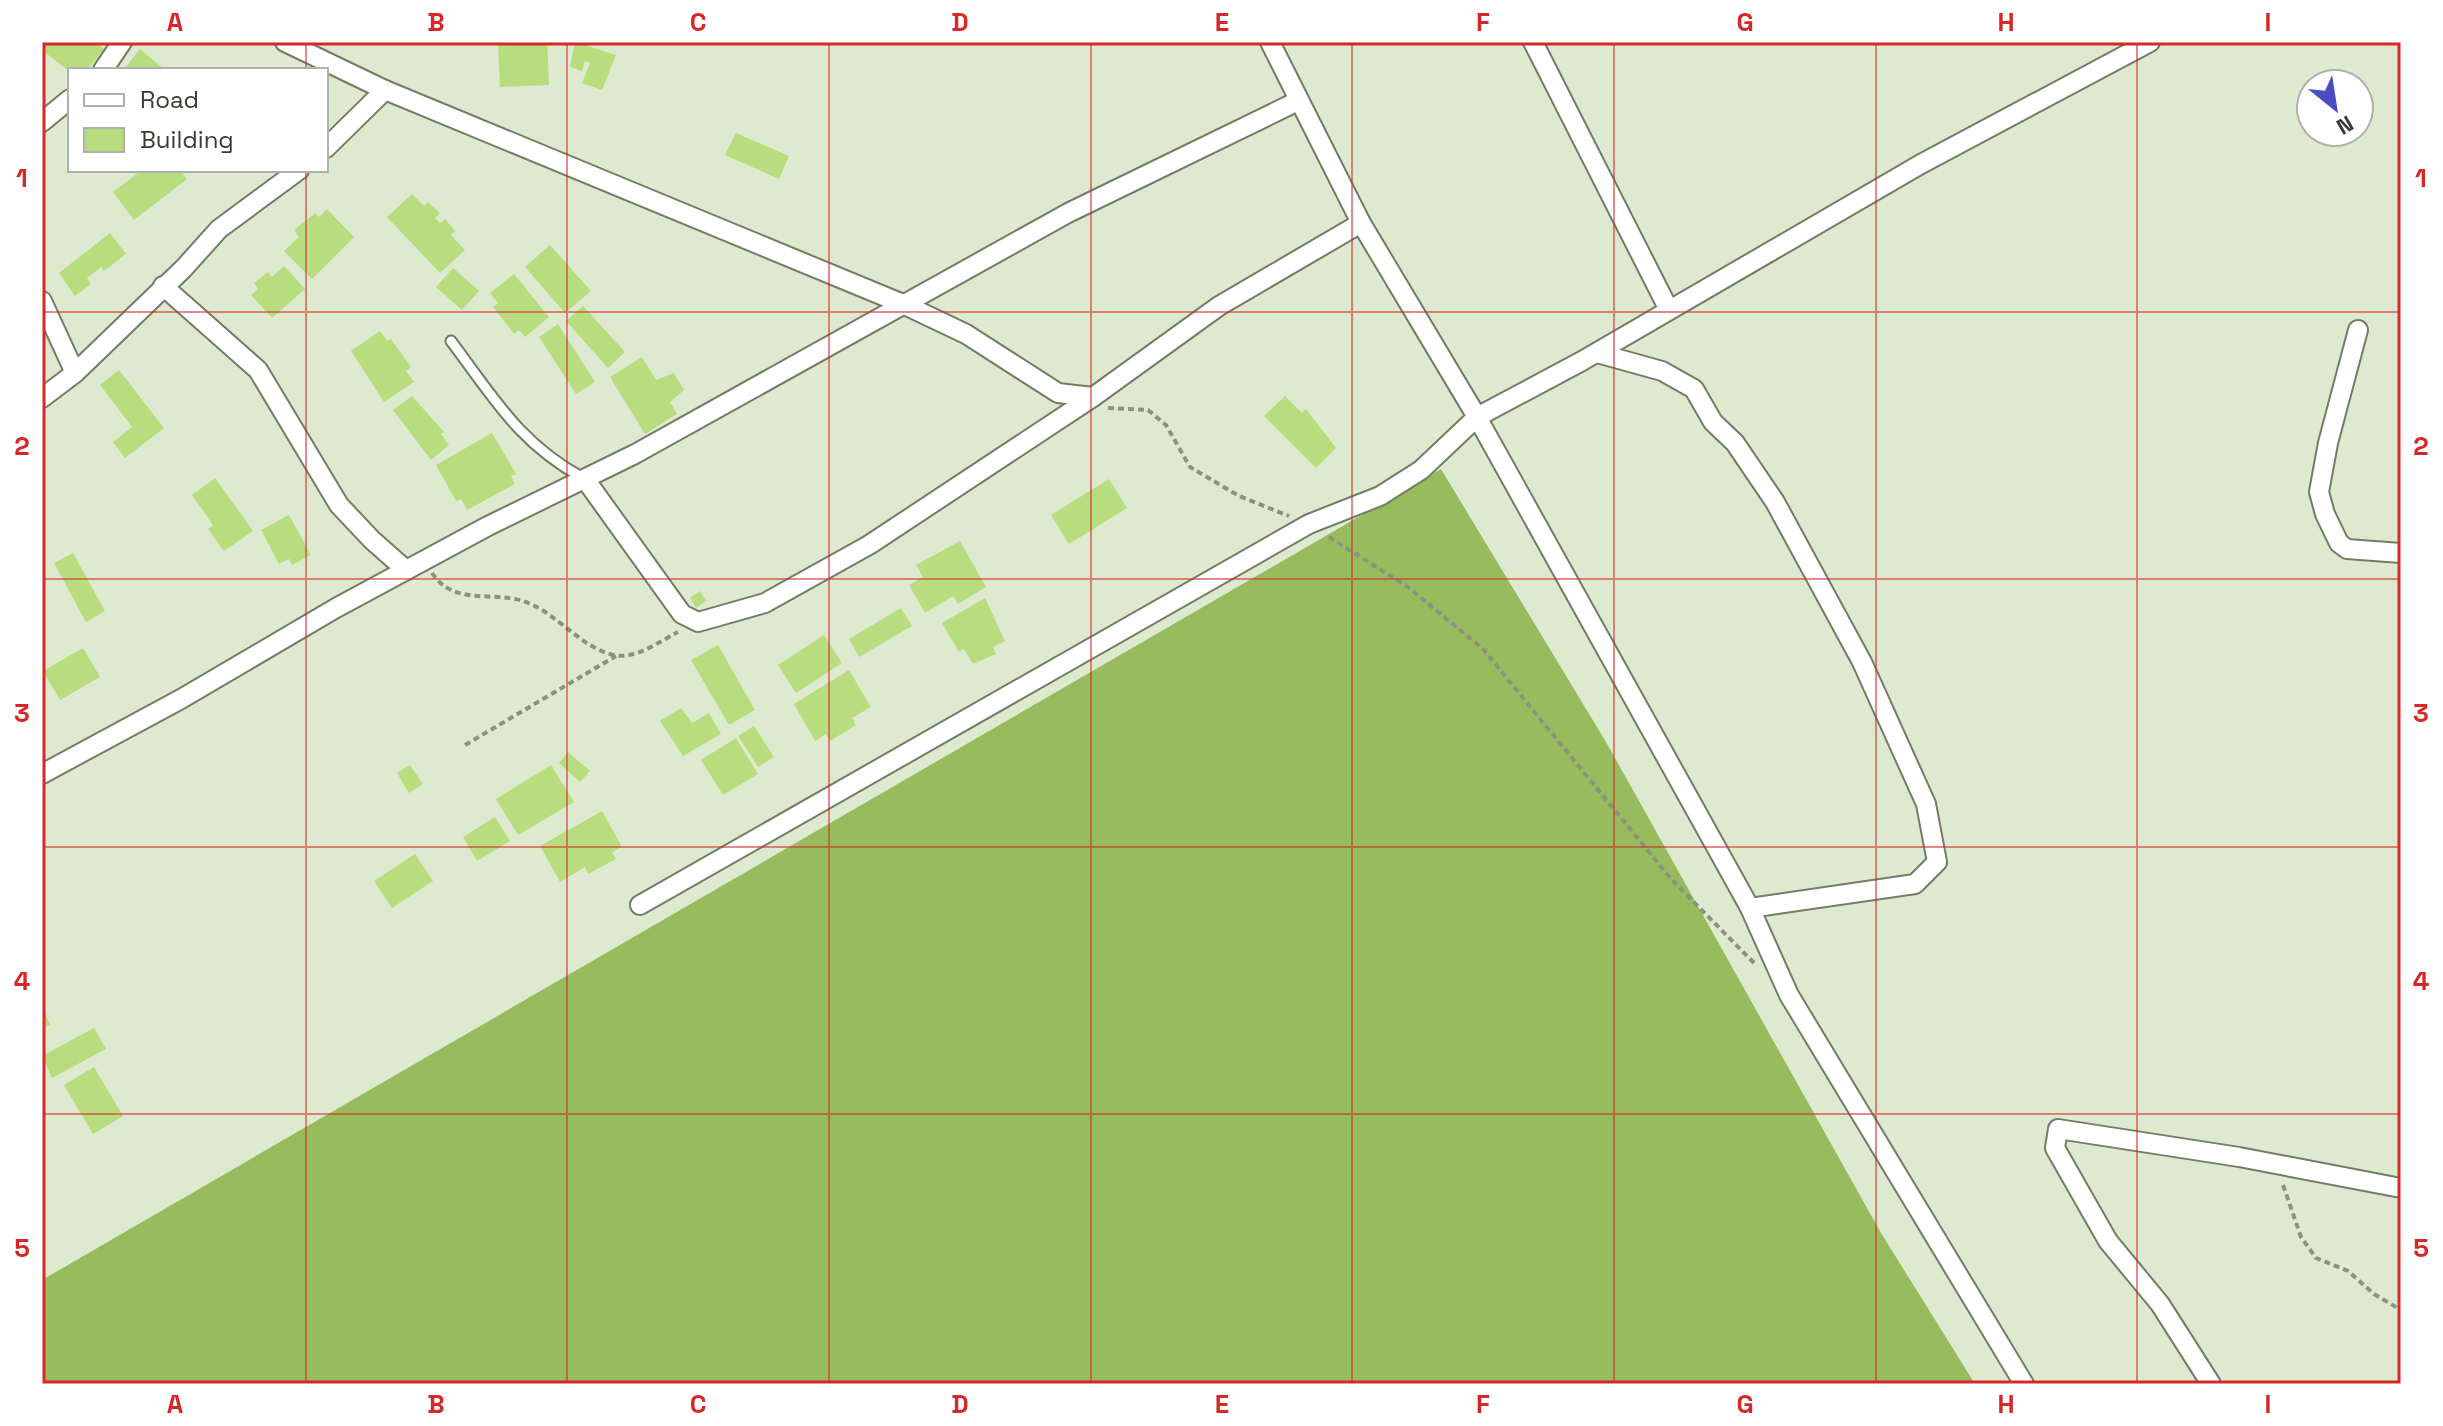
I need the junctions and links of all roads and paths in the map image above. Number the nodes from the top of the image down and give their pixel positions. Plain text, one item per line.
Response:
1 (122, 42) edge
2 (285, 42) edge
3 (1270, 42) edge
4 (1533, 42) edge
5 (2150, 42) edge
6 (104, 68) edge
7 (385, 90) junction
8 (68, 101) edge
9 (1298, 101) junction
10 (42, 122) edge
11 (328, 146) edge
12 (296, 172) edge
13 (1361, 223) junction
14 (163, 286) junction
15 (42, 301) edge
16 (903, 304) junction
17 (1669, 310) junction
18 (2358, 330) dead end
19 (451, 341) dead end
20 (1597, 353) junction
21 (75, 373) junction
22 (1093, 397) junction
23 (42, 398) edge
24 (1477, 417) junction
25 (585, 479) junction
26 (1309, 524) junction
27 (2401, 553) edge
28 (425, 560) junction
29 (406, 570) junction
30 (698, 622) junction
31 (616, 656) junction
32 (465, 745) dead end
33 (42, 774) edge
34 (640, 905) dead end
35 (1750, 908) junction
36 (1760, 969) dead end
37 (2287, 1167) junction
38 (2401, 1188) edge
39 (2401, 1310) edge
40 (2024, 1384) edge
41 (2211, 1384) edge

1 - 6 street
2 - 7 street
3 - 9 street
4 - 17 street
5 - 17 street
7 - 11 street
7 - 16 street
8 - 10 street
9 - 13 street
9 - 16 street
12 - 14 street
13 - 22 street
13 - 24 street
14 - 21 street
14 - 29 street
15 - 21 street
16 - 22 street
16 - 25 street
17 - 20 street
18 - 27 street
19 - 25 lane
20 - 24 street
20 - 35 street
21 - 23 street
22 - 26 path
22 - 30 street
24 - 26 street
24 - 35 street
25 - 28 street
25 - 30 street
26 - 34 street
26 - 36 path
28 - 29 street
28 - 31 path
29 - 33 street
30 - 31 path
31 - 32 path
35 - 40 street
37 - 38 street
37 - 39 path
37 - 41 street

